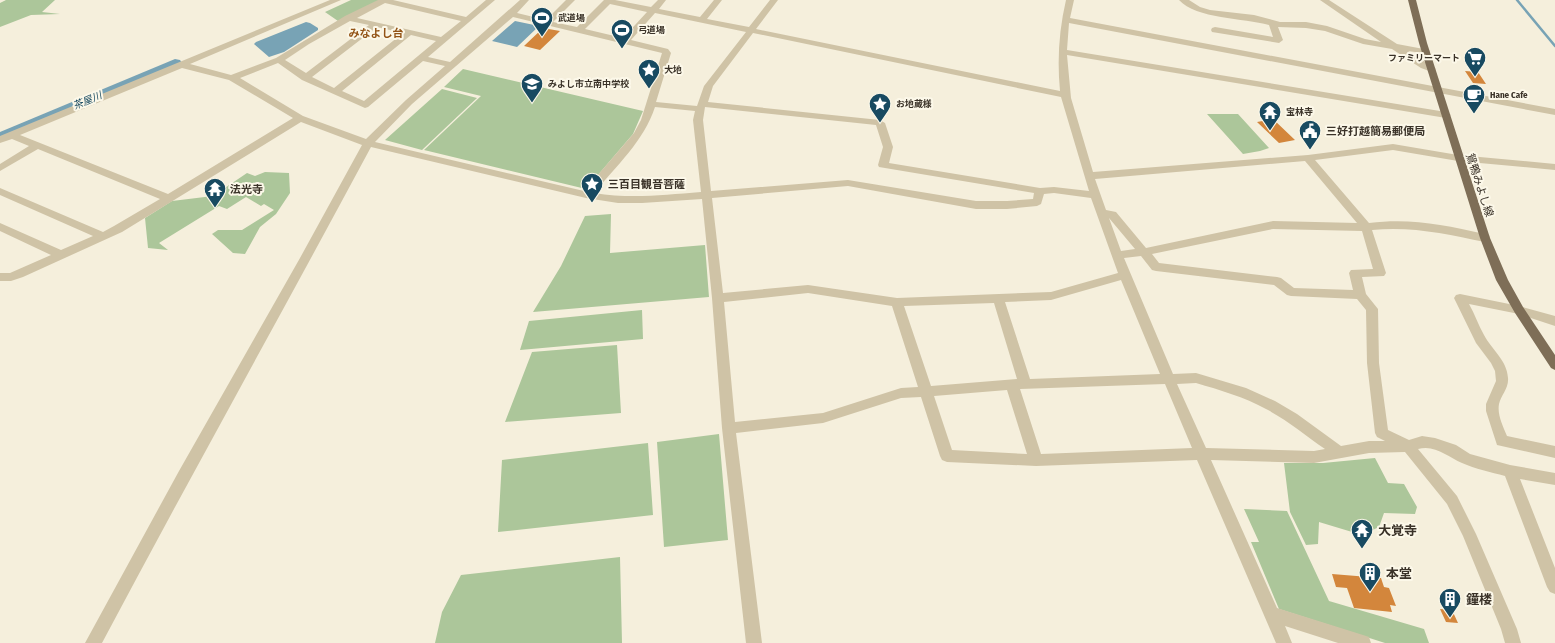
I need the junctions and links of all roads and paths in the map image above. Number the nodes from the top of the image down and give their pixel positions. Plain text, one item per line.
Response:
1 (337, 0) edge
2 (384, 0) edge
3 (490, 0) edge
4 (525, 0) edge
5 (571, 0) edge
6 (608, 0) edge
7 (662, 0) edge
8 (718, 0) edge
9 (774, 0) edge
10 (1070, 0) edge
11 (1183, 0) edge
12 (1324, 0) edge
13 (1412, 0) edge
14 (653, 11) junction
15 (1210, 12) junction
16 (511, 14) junction
17 (348, 18) junction
18 (468, 20) junction
19 (701, 20) junction
20 (1065, 20) junction
21 (547, 23) junction
22 (1273, 24) junction
23 (375, 25) junction
24 (751, 30) junction
25 (1215, 30) junction
26 (578, 31) junction
27 (409, 33) junction
28 (442, 40) junction
29 (625, 42) junction
30 (1395, 47) junction
31 (1218, 48) junction
32 (1063, 52) junction
33 (1426, 52) junction
34 (422, 58) junction
35 (279, 60) junction
36 (183, 65) junction
37 (451, 66) junction
38 (1432, 69) junction
39 (232, 78) junction
40 (305, 78) junction
41 (1438, 90) junction
42 (335, 92) junction
43 (1066, 94) junction
44 (652, 104) junction
45 (701, 106) junction
46 (1555, 112) edge
47 (1446, 115) junction
48 (300, 118) junction
49 (11, 135) junction
50 (0, 140) edge
51 (368, 143) junction
52 (36, 146) junction
53 (1308, 158) junction
54 (1458, 158) junction
55 (1555, 167) edge
56 (0, 168) edge
57 (1088, 176) junction
58 (0, 191) edge
59 (1040, 191) junction
60 (586, 195) junction
61 (1095, 195) junction
62 (707, 196) junction
63 (168, 198) junction
64 (1101, 213) junction
65 (0, 227) edge
66 (1366, 227) junction
67 (103, 236) junction
68 (1485, 238) junction
69 (1144, 252) junction
70 (61, 255) junction
71 (1117, 255) junction
72 (1125, 275) junction
73 (0, 277) edge
74 (1360, 295) junction
75 (718, 298) junction
76 (998, 298) junction
77 (897, 302) junction
78 (1519, 310) junction
79 (1555, 321) edge
80 (1555, 365) edge
81 (1169, 379) junction
82 (1019, 385) junction
83 (926, 391) junction
84 (729, 428) junction
85 (1408, 446) junction
86 (1339, 452) junction
87 (1555, 452) edge
88 (1200, 454) junction
89 (1036, 460) junction
90 (1510, 471) junction
91 (1555, 479) edge
92 (1555, 587) edge
93 (1271, 614) junction
94 (93, 643) edge
95 (754, 643) edge
96 (1284, 643) edge
97 (1363, 643) edge
98 (1513, 643) edge

1 - 36 street
2 - 17 street
2 - 18 street
3 - 18 street
4 - 16 street
5 - 21 street
6 - 14 street
6 - 26 street
7 - 14 street
8 - 19 street
9 - 24 street
10 - 20 street
11 - 15 street
12 - 30 street
13 - 33 main road, 鴛鴨みよし線
14 - 19 street
14 - 29 street
15 - 22 street
15 - 25 street
16 - 21 street
16 - 37 street
17 - 23 street
17 - 35 street
18 - 28 street
19 - 24 street
20 - 31 street
20 - 32 street
21 - 26 street
22 - 25 street
22 - 30 street
23 - 27 street
23 - 40 street
24 - 43 street
24 - 45 street
25 - 31 street
26 - 29 street
27 - 28 street
27 - 42 street
28 - 34 street
29 - 44 street
30 - 33 street
30 - 38 street
31 - 41 street
32 - 43 street
32 - 47 street
33 - 38 main road, 鴛鴨みよし線
34 - 37 street
34 - 42 street
35 - 39 street
35 - 40 street
36 - 39 street
36 - 49 street
37 - 51 street
38 - 41 main road, 鴛鴨みよし線
39 - 48 street
40 - 42 street
41 - 46 street
41 - 47 main road, 鴛鴨みよし線
43 - 57 street
44 - 45 street
44 - 60 street
45 - 59 street
45 - 62 street
47 - 54 main road, 鴛鴨みよし線
48 - 51 street
48 - 63 street
49 - 50 street
49 - 52 street
51 - 60 street
51 - 94 street
52 - 56 street
52 - 63 street
53 - 54 street
53 - 57 street
53 - 66 street
54 - 55 street
54 - 68 main road, 鴛鴨みよし線
57 - 61 street
58 - 67 street
59 - 61 street
59 - 62 street
60 - 62 street
61 - 64 street
62 - 75 street
63 - 67 street
64 - 69 street
64 - 71 street
65 - 70 street
66 - 68 street
66 - 69 street
66 - 74 street
67 - 70 street
68 - 78 main road, 鴛鴨みよし線
69 - 71 street
69 - 74 street
70 - 73 street
71 - 72 street
72 - 76 street
72 - 81 street
74 - 85 street
75 - 77 street
75 - 84 street
76 - 77 street
76 - 82 street
77 - 83 street
78 - 79 street
78 - 80 main road, 鴛鴨みよし線
78 - 87 street
81 - 82 street
81 - 86 street
81 - 88 street
82 - 83 street
82 - 89 street
83 - 84 street
83 - 89 street
84 - 95 street
85 - 86 street
85 - 90 street
85 - 98 street
86 - 88 street
88 - 89 street
88 - 93 street
90 - 91 street
90 - 92 street
93 - 96 street
93 - 97 street

